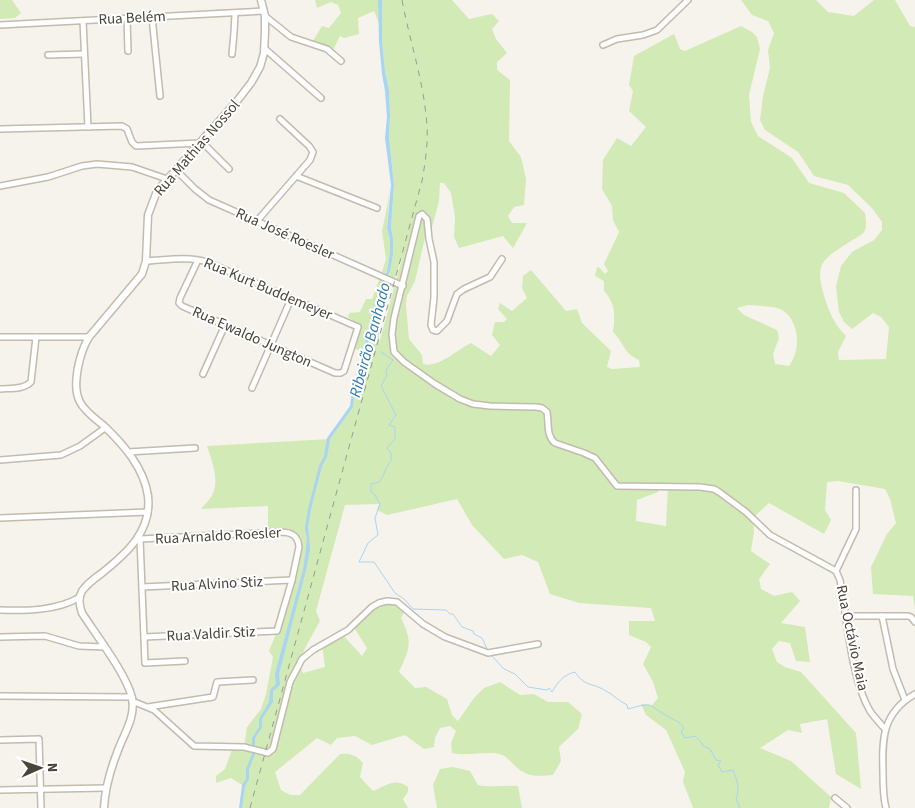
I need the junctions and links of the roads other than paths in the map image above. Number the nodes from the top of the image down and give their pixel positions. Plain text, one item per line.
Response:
1 (261, 0) edge
2 (688, 0) edge
3 (235, 13) junction
4 (264, 13) junction
5 (152, 17) junction
6 (127, 18) junction
7 (83, 20) junction
8 (0, 25) edge
9 (603, 45) dead end
10 (264, 48) junction
11 (128, 51) dead end
12 (84, 54) junction
13 (232, 54) dead end
14 (48, 55) dead end
15 (342, 61) dead end
16 (160, 96) dead end
17 (320, 98) dead end
18 (280, 119) dead end
19 (88, 127) junction
20 (0, 129) edge
21 (201, 142) junction
22 (229, 169) dead end
23 (176, 170) junction
24 (296, 176) junction
25 (167, 179) junction
26 (0, 186) edge
27 (377, 208) dead end
28 (257, 221) junction
29 (502, 258) dead end
30 (198, 260) junction
31 (146, 261) junction
32 (403, 286) junction
33 (292, 299) junction
34 (225, 325) junction
35 (0, 336) edge
36 (89, 336) junction
37 (36, 337) junction
38 (271, 345) junction
39 (341, 373) joint
40 (203, 374) dead end
41 (252, 388) dead end
42 (0, 389) edge
43 (105, 428) junction
44 (195, 448) dead end
45 (128, 452) junction
46 (0, 460) edge
47 (856, 490) dead end
48 (148, 512) junction
49 (0, 518) edge
50 (139, 539) junction
51 (836, 571) junction
52 (292, 580) junction
53 (142, 587) junction
54 (80, 597) junction
55 (0, 610) edge
56 (846, 616) junction
57 (882, 616) junction
58 (915, 622) edge
59 (0, 637) edge
60 (144, 637) junction
61 (538, 644) dead end
62 (104, 647) junction
63 (185, 661) dead end
64 (253, 680) dead end
65 (915, 694) edge
66 (0, 696) edge
67 (132, 699) junction
68 (906, 700) junction
69 (148, 707) junction
70 (885, 728) junction
71 (0, 740) edge
72 (106, 788) junction
73 (41, 789) junction
74 (0, 790) edge
75 (835, 798) dead end
76 (41, 808) edge
77 (104, 808) edge
78 (847, 808) edge
79 (886, 808) edge

1 - 4 street, Rua Mathias Nossol
2 - 9 street
3 - 4 street, Rua Belém
3 - 5 street, Rua Belém
3 - 13 street
4 - 10 street, Rua Mathias Nossol
4 - 15 street
5 - 6 street, Rua Belém
5 - 16 street
6 - 7 street, Rua Belém
6 - 11 street
7 - 8 street, Rua Belém
7 - 12 street
10 - 17 street
10 - 21 street, Rua Mathias Nossol
12 - 14 street
12 - 19 street
18 - 24 street
19 - 20 street
19 - 21 street
21 - 22 street
21 - 23 street, Rua Mathias Nossol
23 - 25 street, Rua Mathias Nossol
23 - 28 street, Rua José Roesler
24 - 27 street
24 - 28 street
25 - 26 street
25 - 31 street, Rua Mathias Nossol
28 - 32 street, Rua José Roesler
29 - 32 street
30 - 31 street, Rua Kurt Buddemeyer
30 - 33 street, Rua Kurt Buddemeyer
30 - 34 street, Rua Ewaldo Jungton
31 - 36 street, Rua Mathias Nossol
32 - 51 street
33 - 38 street
33 - 39 street, Rua Kurt Buddemeyer
34 - 38 street, Rua Ewaldo Jungton
34 - 40 street
35 - 37 street
36 - 37 street
36 - 43 street, Rua Mathias Nossol
37 - 42 street
38 - 39 street, Rua Ewaldo Jungton
38 - 41 street
43 - 45 street, Rua Mathias Nossol
43 - 46 street
44 - 45 street
45 - 48 street, Rua Mathias Nossol
47 - 51 street
48 - 49 street
48 - 50 street, Rua Mathias Nossol
50 - 52 street, Rua Arnaldo Roesler
50 - 53 street
50 - 54 street, Rua Mathias Nossol
51 - 56 street, Rua Octávio Maia
52 - 53 street, Rua Alvino Stiz
52 - 60 street, Rua Valdir Stiz
53 - 60 street
54 - 55 street
54 - 62 street
56 - 57 street
56 - 70 street, Rua Octávio Maia
57 - 58 street
57 - 68 street
59 - 62 street
60 - 63 street
61 - 69 street
62 - 67 street
64 - 69 street
65 - 68 street
66 - 67 street
67 - 69 street
67 - 72 street
68 - 70 street
70 - 79 street
71 - 73 street
72 - 73 street
72 - 77 street
73 - 74 street
73 - 76 street
75 - 78 street

